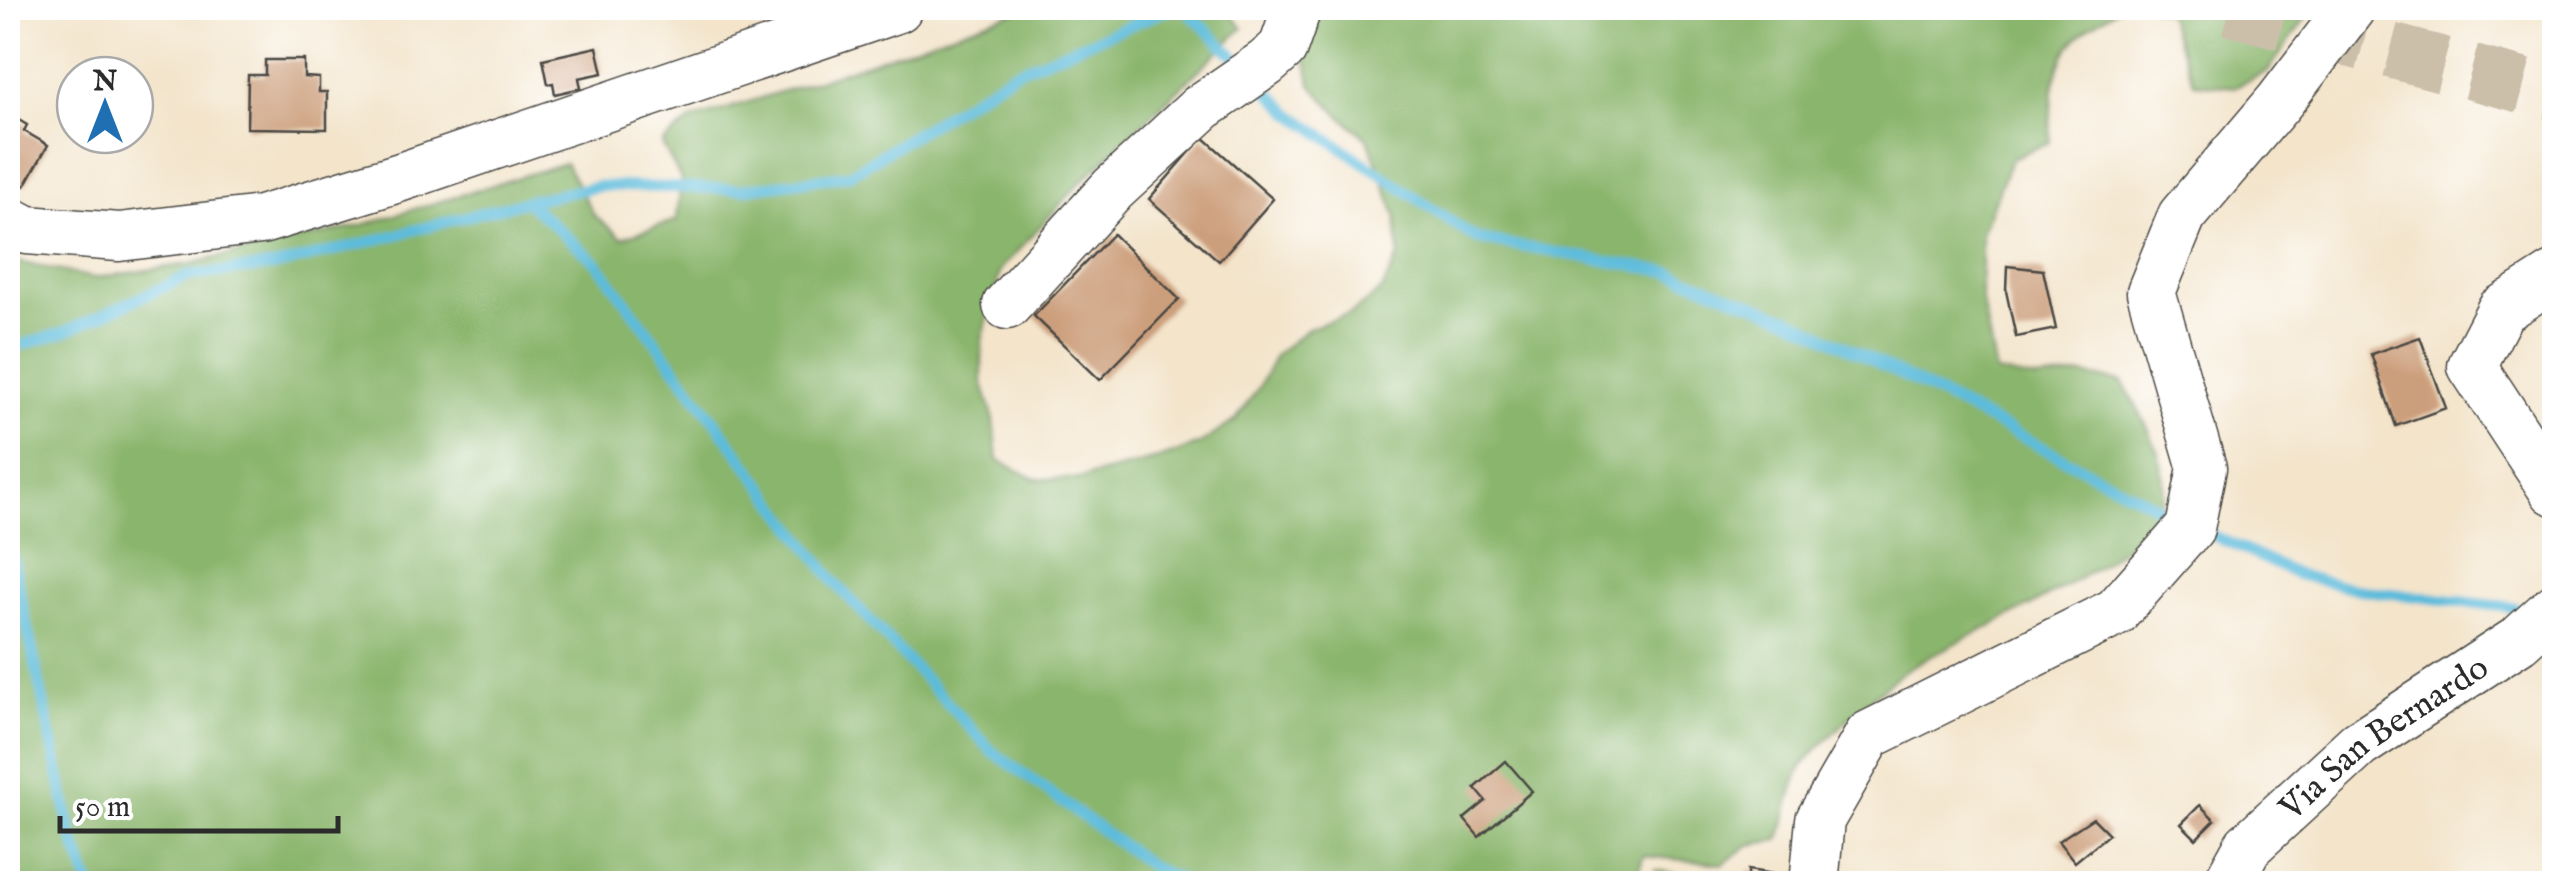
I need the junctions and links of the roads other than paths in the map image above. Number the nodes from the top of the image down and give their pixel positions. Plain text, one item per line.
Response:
1 (898, 8) edge
2 (1298, 8) edge
3 (2351, 8) edge
4 (8, 220) edge
5 (2554, 276) edge
6 (1007, 304) dead end
7 (2554, 492) edge
8 (2554, 608) edge
9 (1814, 884) edge
10 (2226, 884) edge

1 - 4 street
2 - 6 street
3 - 9 street
5 - 7 street
8 - 10 street, Via San Bernardo

